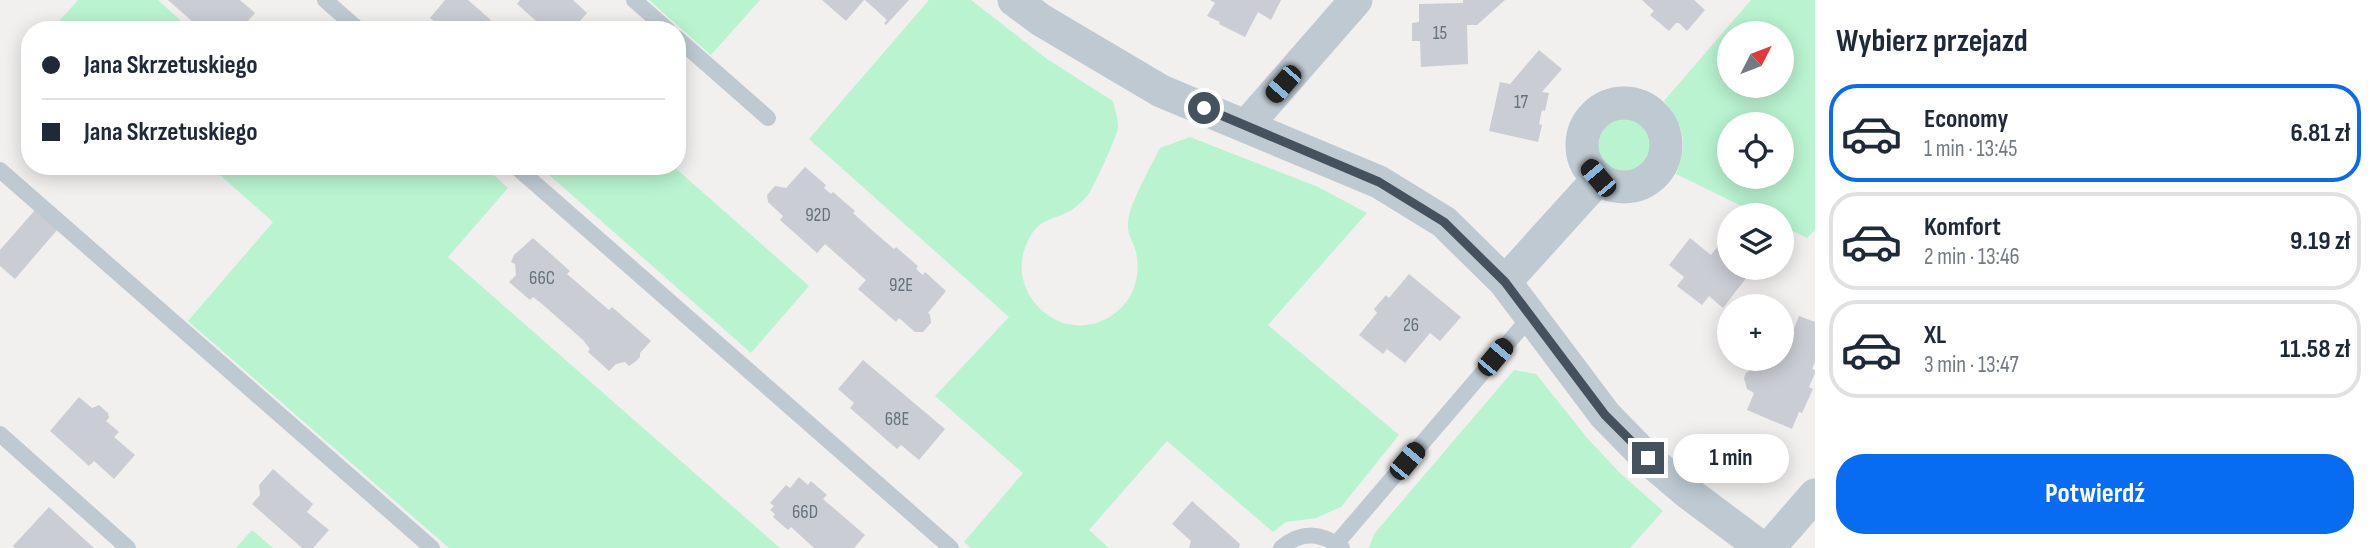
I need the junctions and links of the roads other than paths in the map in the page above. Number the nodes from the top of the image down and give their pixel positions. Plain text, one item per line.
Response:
1 (326, 0) edge
2 (634, 0) edge
3 (1014, 0) edge
4 (1356, 0) edge
5 (349, 21) edge
6 (658, 21) edge
7 (686, 46) edge
8 (768, 118) dead end
9 (1246, 126) junction
10 (0, 170) edge
11 (525, 175) edge
12 (1598, 178) dead end
13 (1505, 282) junction
14 (1531, 316) junction
15 (0, 434) edge
16 (1815, 495) edge
17 (1339, 546) edge
18 (128, 548) edge
19 (432, 548) edge
20 (951, 548) edge
21 (1281, 548) edge
22 (1762, 548) edge
23 (1769, 548) edge

1 - 5 lane
2 - 6 lane
3 - 9 street
4 - 9 street
7 - 8 lane
9 - 13 street
10 - 19 lane
11 - 20 lane
12 - 13 street
13 - 14 street
14 - 17 lane
14 - 22 street
15 - 18 lane
16 - 23 street
17 - 21 lane

